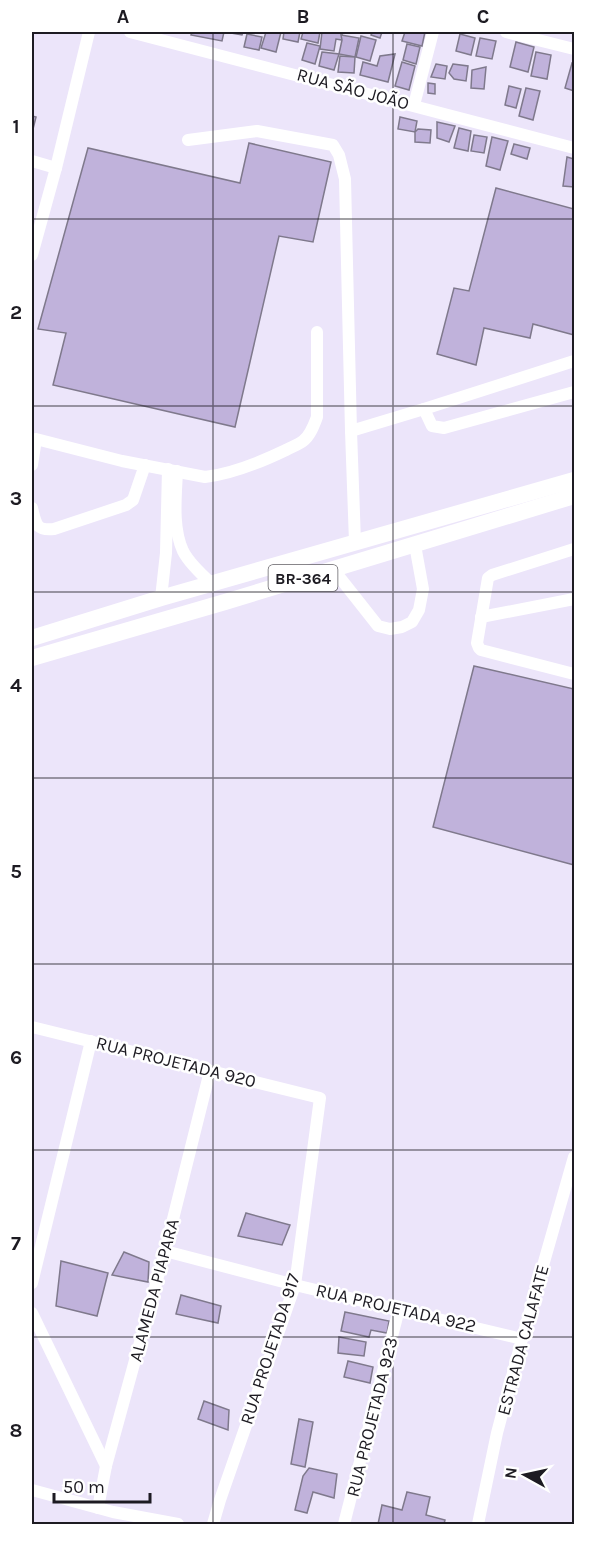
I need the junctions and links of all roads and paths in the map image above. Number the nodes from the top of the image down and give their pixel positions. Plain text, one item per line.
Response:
1 (89, 32) edge
2 (130, 32) edge
3 (433, 32) edge
4 (506, 32) edge
5 (574, 49) edge
6 (414, 105) junction
7 (188, 140) dead end
8 (574, 148) edge
9 (32, 161) edge
10 (56, 168) junction
11 (36, 218) edge
12 (32, 255) edge
13 (317, 332) dead end
14 (574, 361) edge
15 (574, 392) edge
16 (424, 410) junction
17 (351, 431) junction
18 (32, 465) edge
19 (145, 465) junction
20 (172, 470) junction
21 (574, 480) edge
22 (574, 496) edge
23 (32, 508) edge
24 (355, 542) junction
25 (415, 545) junction
26 (574, 549) edge
27 (333, 569) junction
28 (211, 584) junction
29 (161, 598) junction
30 (574, 599) edge
31 (481, 617) junction
32 (32, 638) edge
33 (32, 658) edge
34 (574, 674) edge
35 (32, 1027) edge
36 (91, 1041) junction
37 (210, 1071) junction
38 (320, 1098) joint
39 (574, 1157) edge
40 (165, 1251) junction
41 (32, 1283) edge
42 (295, 1284) junction
43 (399, 1309) junction
44 (32, 1313) edge
45 (522, 1339) junction
46 (106, 1466) junction
47 (32, 1490) edge
48 (98, 1508) junction
49 (178, 1524) edge
50 (213, 1524) edge
51 (344, 1524) edge
52 (478, 1524) edge

1 - 10 street
2 - 6 street, RUA SÃO JOÃO
3 - 6 street
4 - 5 street
6 - 8 street, RUA SÃO JOÃO
7 - 17 street
9 - 10 street
10 - 11 street
11 - 12 street
13 - 20 street
14 - 16 street
15 - 16 street
16 - 17 street
17 - 24 street
18 - 19 street
19 - 20 street
19 - 23 street
20 - 28 street
20 - 29 street
21 - 24 main road, BR-364
22 - 25 main road, BR-364
24 - 28 main road, BR-364
25 - 27 main road, BR-364
25 - 27 street
26 - 31 street
27 - 33 main road, BR-364
28 - 29 main road, BR-364
29 - 32 main road, BR-364
30 - 31 street
31 - 34 street
35 - 36 street, RUA PROJETADA 920
36 - 37 street, RUA PROJETADA 920
36 - 41 street
37 - 38 street, RUA PROJETADA 920
37 - 40 street, ALAMEDA PIAPARA
38 - 42 street, RUA PROJETADA 917
39 - 45 street, ESTRADA CALAFATE
40 - 42 street, RUA PROJETADA 922
40 - 46 street, ALAMEDA PIAPARA
42 - 43 street, RUA PROJETADA 922
42 - 50 street, RUA PROJETADA 917
43 - 45 street, RUA PROJETADA 922
43 - 51 street, RUA PROJETADA 923
44 - 46 street
45 - 52 street, ESTRADA CALAFATE
46 - 48 street, ALAMEDA PIAPARA
47 - 48 street
48 - 49 street

